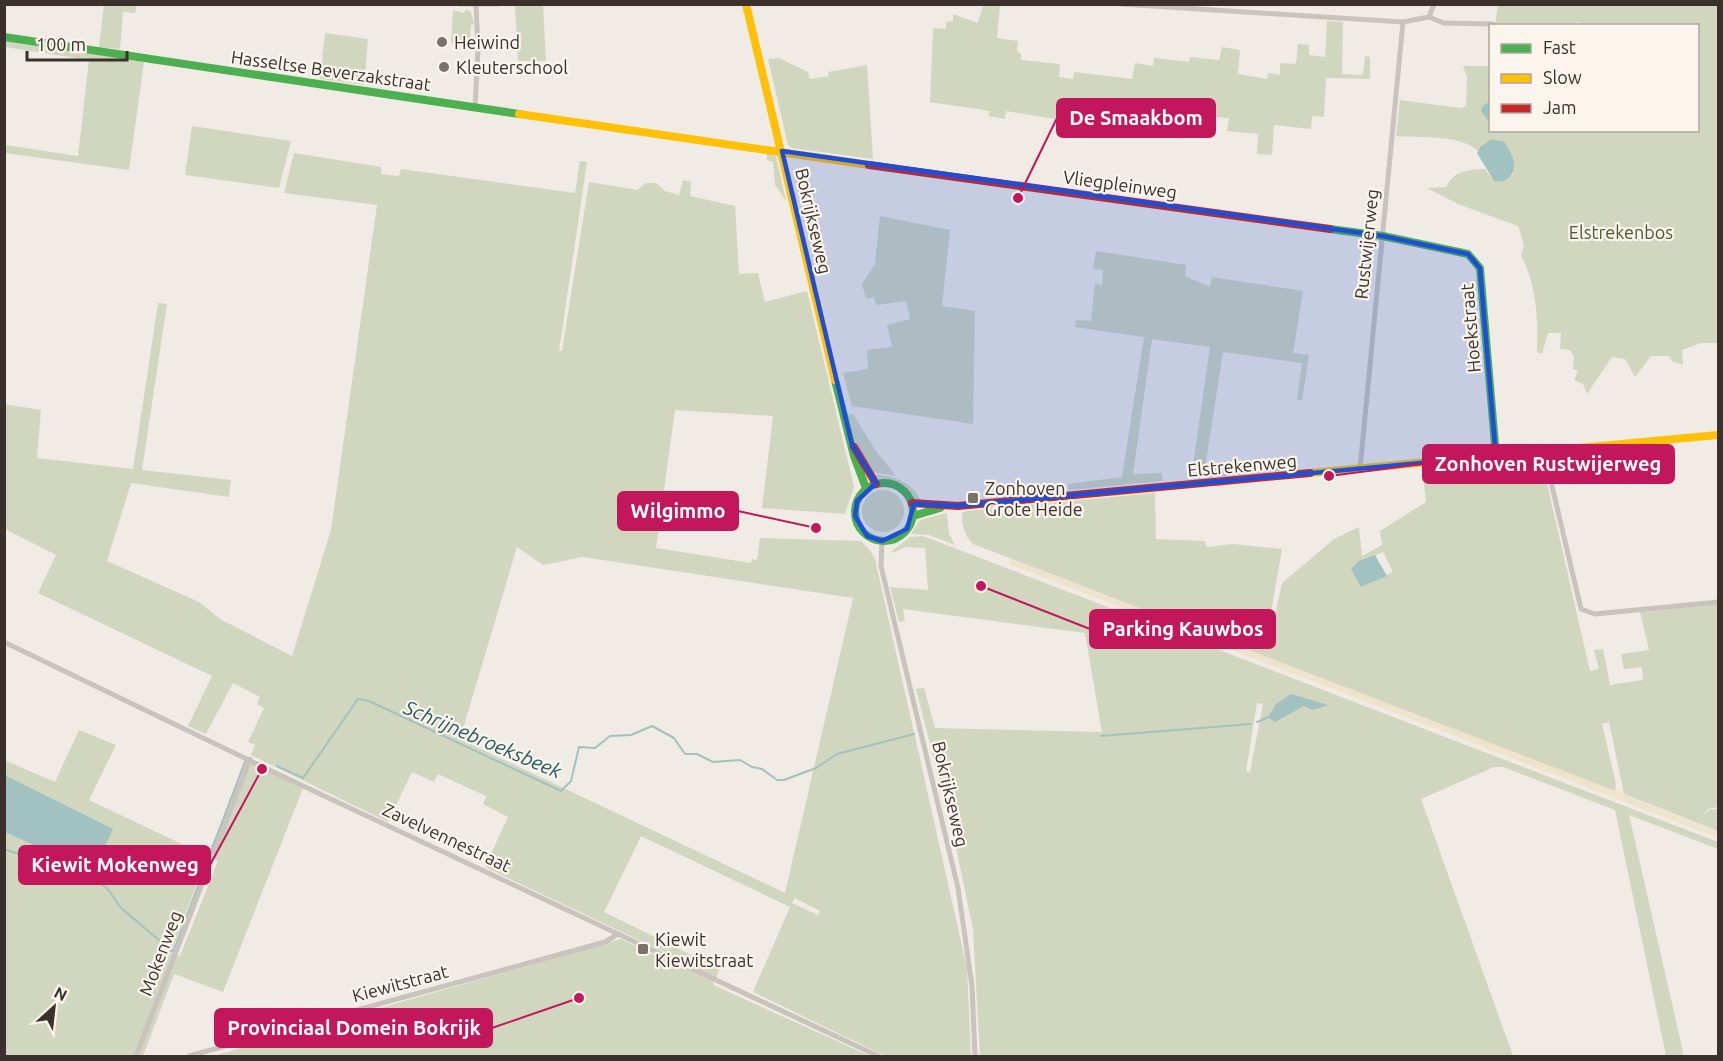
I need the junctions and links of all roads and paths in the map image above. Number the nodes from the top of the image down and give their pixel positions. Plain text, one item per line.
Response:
1 (460, 4) edge
2 (498, 4) edge
3 (746, 4) edge
4 (1121, 4) edge
5 (1434, 4) edge
6 (476, 6) junction
7 (1428, 17) junction
8 (1403, 22) junction
9 (1493, 24) edge
10 (4, 37) edge
11 (475, 107) junction
12 (782, 151) junction
13 (1383, 236) junction
14 (1719, 435) edge
15 (852, 445) junction
16 (1544, 452) junction
17 (1496, 456) junction
18 (1360, 469) junction
19 (876, 484) junction
20 (866, 488) junction
21 (912, 504) junction
22 (948, 506) junction
23 (913, 516) junction
24 (882, 541) junction
25 (1719, 602) edge
26 (4, 642) edge
27 (250, 759) junction
28 (618, 934) junction
29 (136, 1056) edge
30 (189, 1056) edge
31 (878, 1056) edge
32 (975, 1056) edge

1 - 6 street
2 - 6 street
3 - 12 street, Bokrijkseweg
4 - 8 street
5 - 7 street
6 - 11 street
7 - 8 street
7 - 9 street
8 - 13 street, Rustwijerweg
10 - 11 street, Hasseltse Beverzakstraat
11 - 12 street, Hasseltse Beverzakstraat
12 - 13 street, Vliegpleinweg
12 - 15 street, Bokrijkseweg
13 - 17 street, Hoekstraat
13 - 18 street, Rustwijerweg
14 - 16 street, Elstrekenweg
15 - 19 street, Bokrijkseweg
15 - 20 street, Bokrijkseweg
16 - 17 street, Elstrekenweg
16 - 25 street
17 - 18 street, Elstrekenweg
18 - 22 street, Elstrekenweg
19 - 20 street
19 - 21 street
20 - 24 street
21 - 22 street, Elstrekenweg
21 - 23 street
22 - 23 street, Elstrekenweg
23 - 24 street
24 - 32 street, Bokrijkseweg
26 - 27 street, Zavelvennestraat
27 - 28 street, Zavelvennestraat
27 - 29 street, Mokenweg
28 - 30 street, Kiewitstraat
28 - 31 street, Zavelvennestraat

